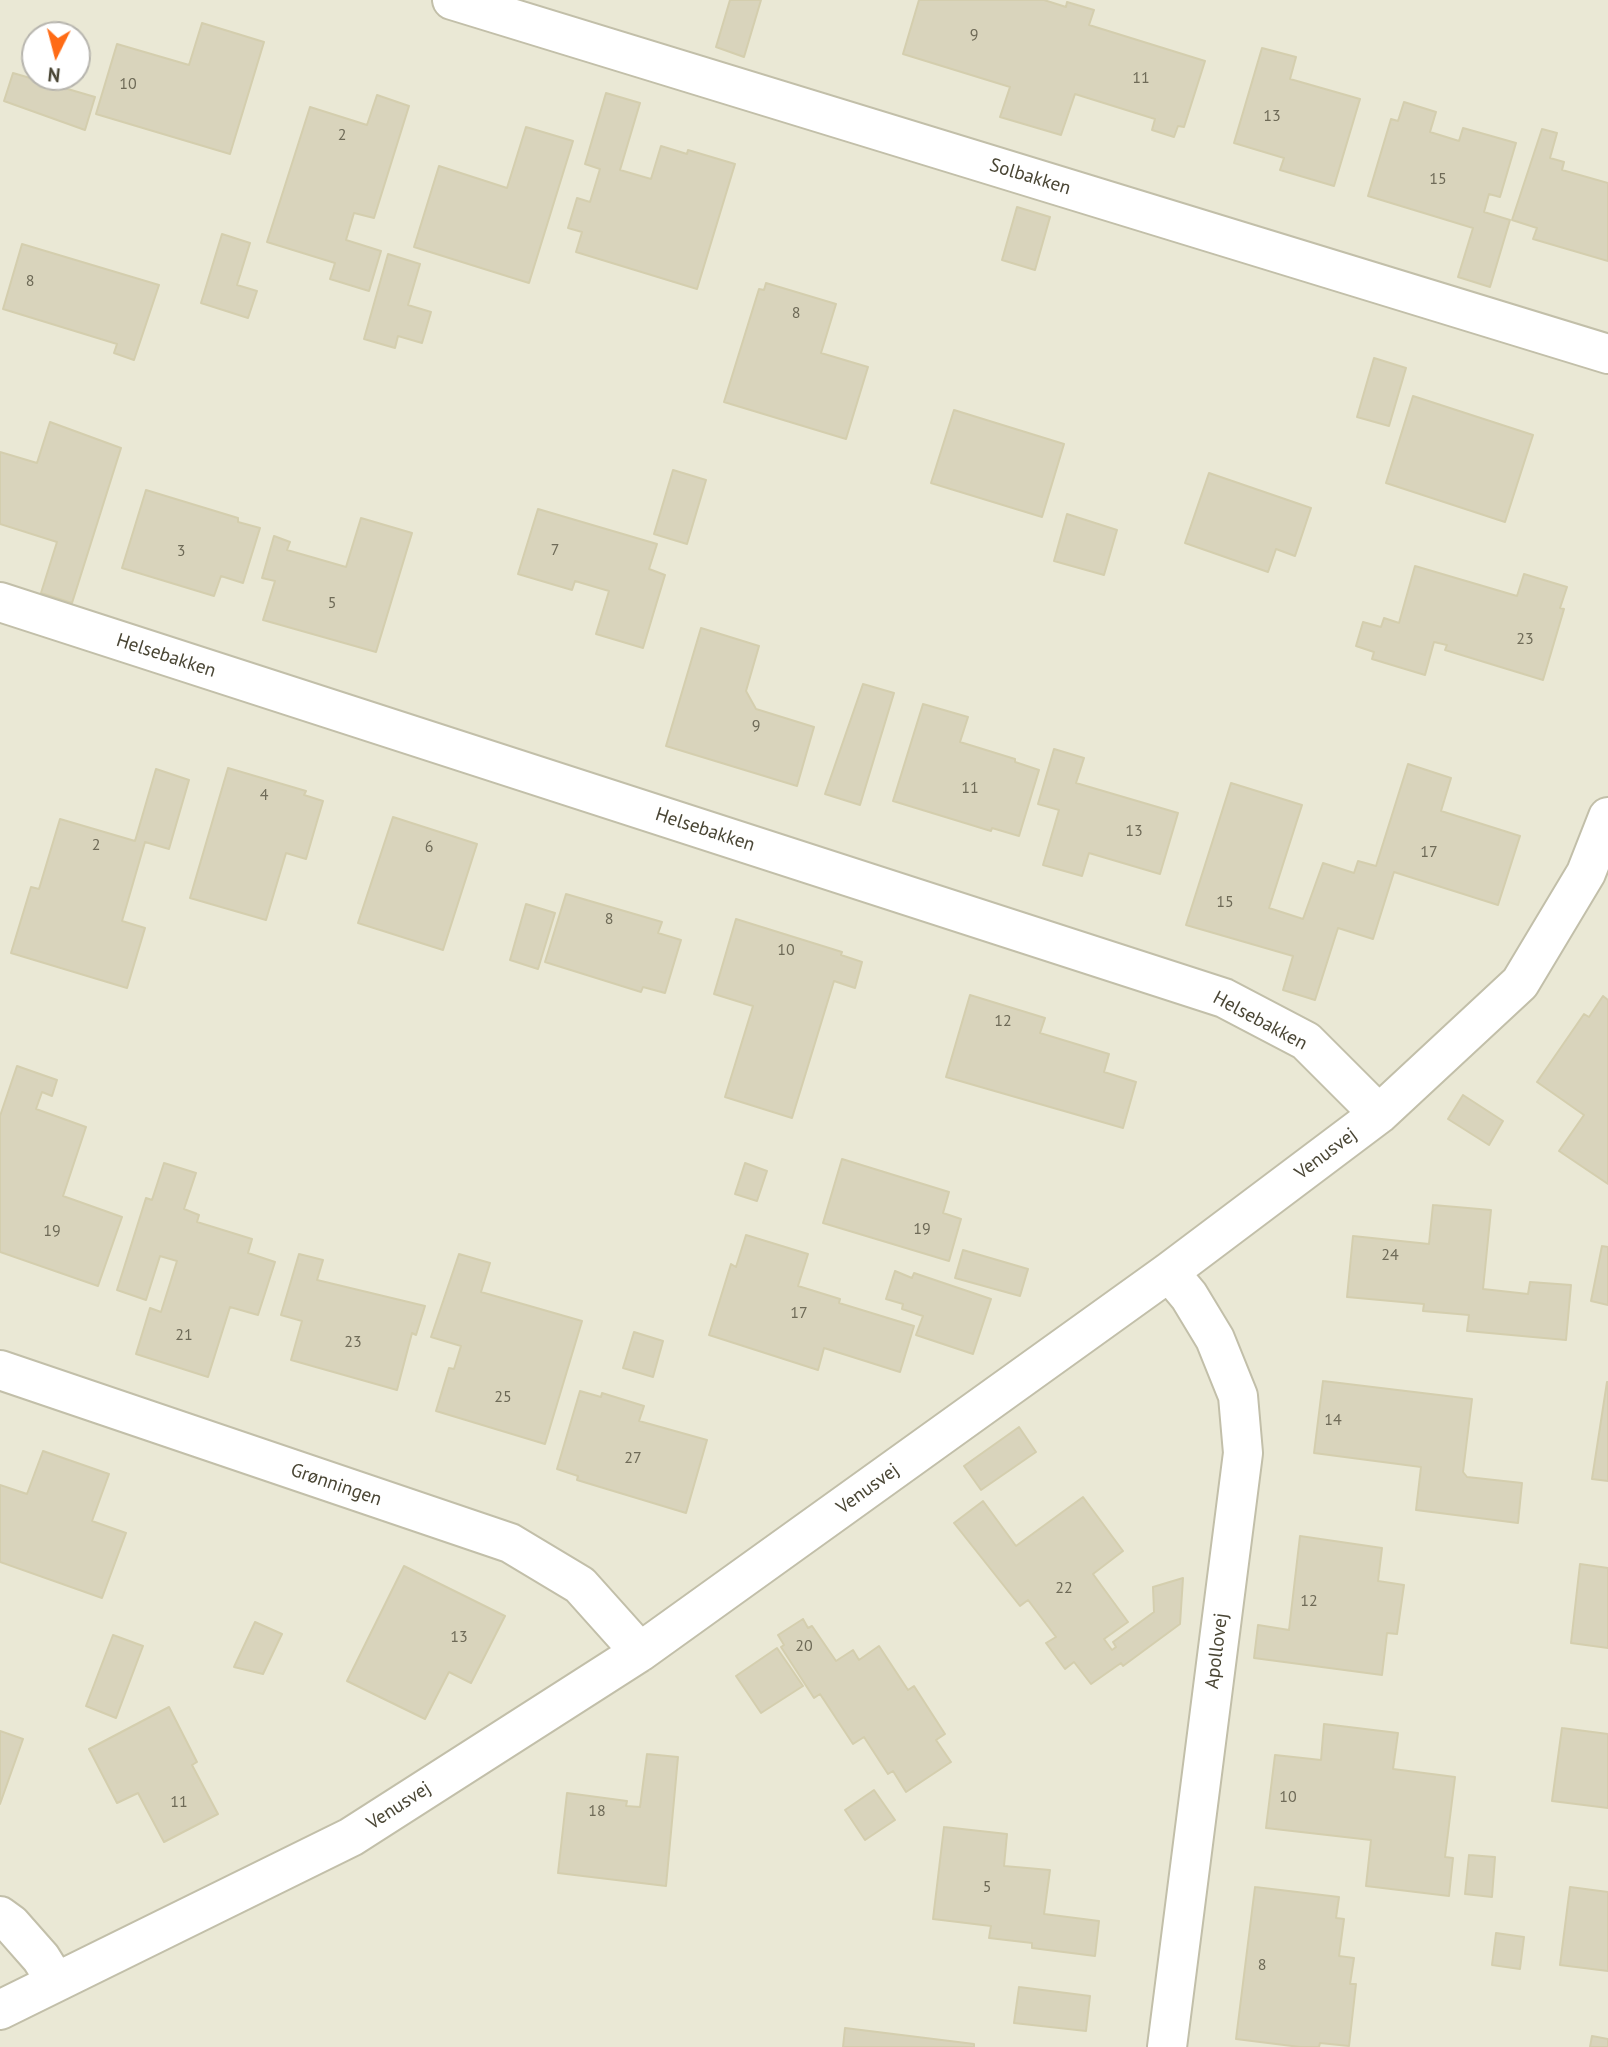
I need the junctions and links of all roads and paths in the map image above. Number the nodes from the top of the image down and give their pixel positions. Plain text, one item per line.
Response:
1 (452, 0) edge
2 (1608, 354) edge
3 (0, 602) edge
4 (1608, 817) edge
5 (1379, 1114) junction
6 (1170, 1272) junction
7 (0, 1370) edge
8 (640, 1652) junction
9 (0, 1916) edge
10 (56, 1982) junction
11 (0, 2010) edge
12 (1167, 2047) edge

1 - 2 street, Solbakken
3 - 5 street, Helsebakken
4 - 5 street, Venusvej
5 - 6 street, Venusvej
6 - 8 street, Venusvej
6 - 12 street, Apollovej
7 - 8 street, Grønningen
8 - 10 street, Venusvej
9 - 10 street
10 - 11 street, Venusvej

